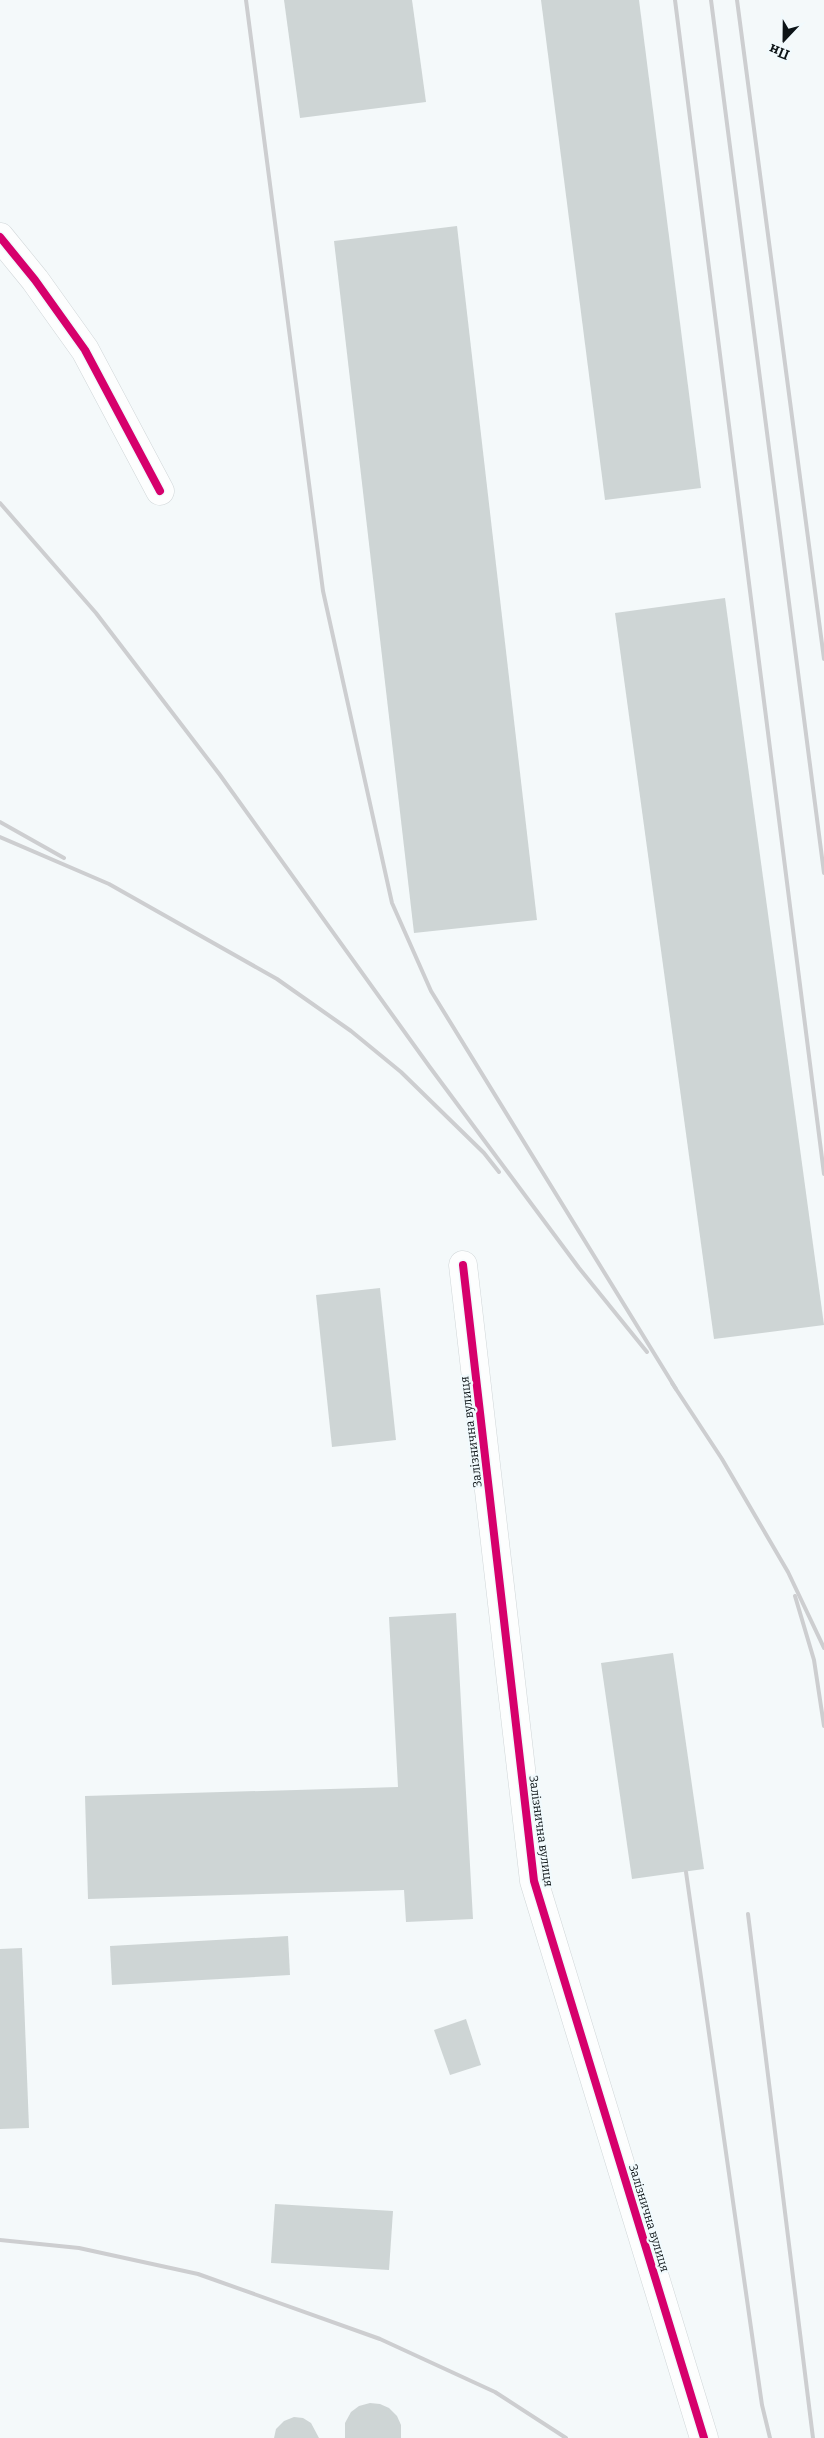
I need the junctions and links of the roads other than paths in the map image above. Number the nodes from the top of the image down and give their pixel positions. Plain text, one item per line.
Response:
1 (0, 237) edge
2 (160, 491) dead end
3 (463, 1265) dead end
4 (704, 2438) edge

1 - 2 street
3 - 4 street, Залізнична вулиця

